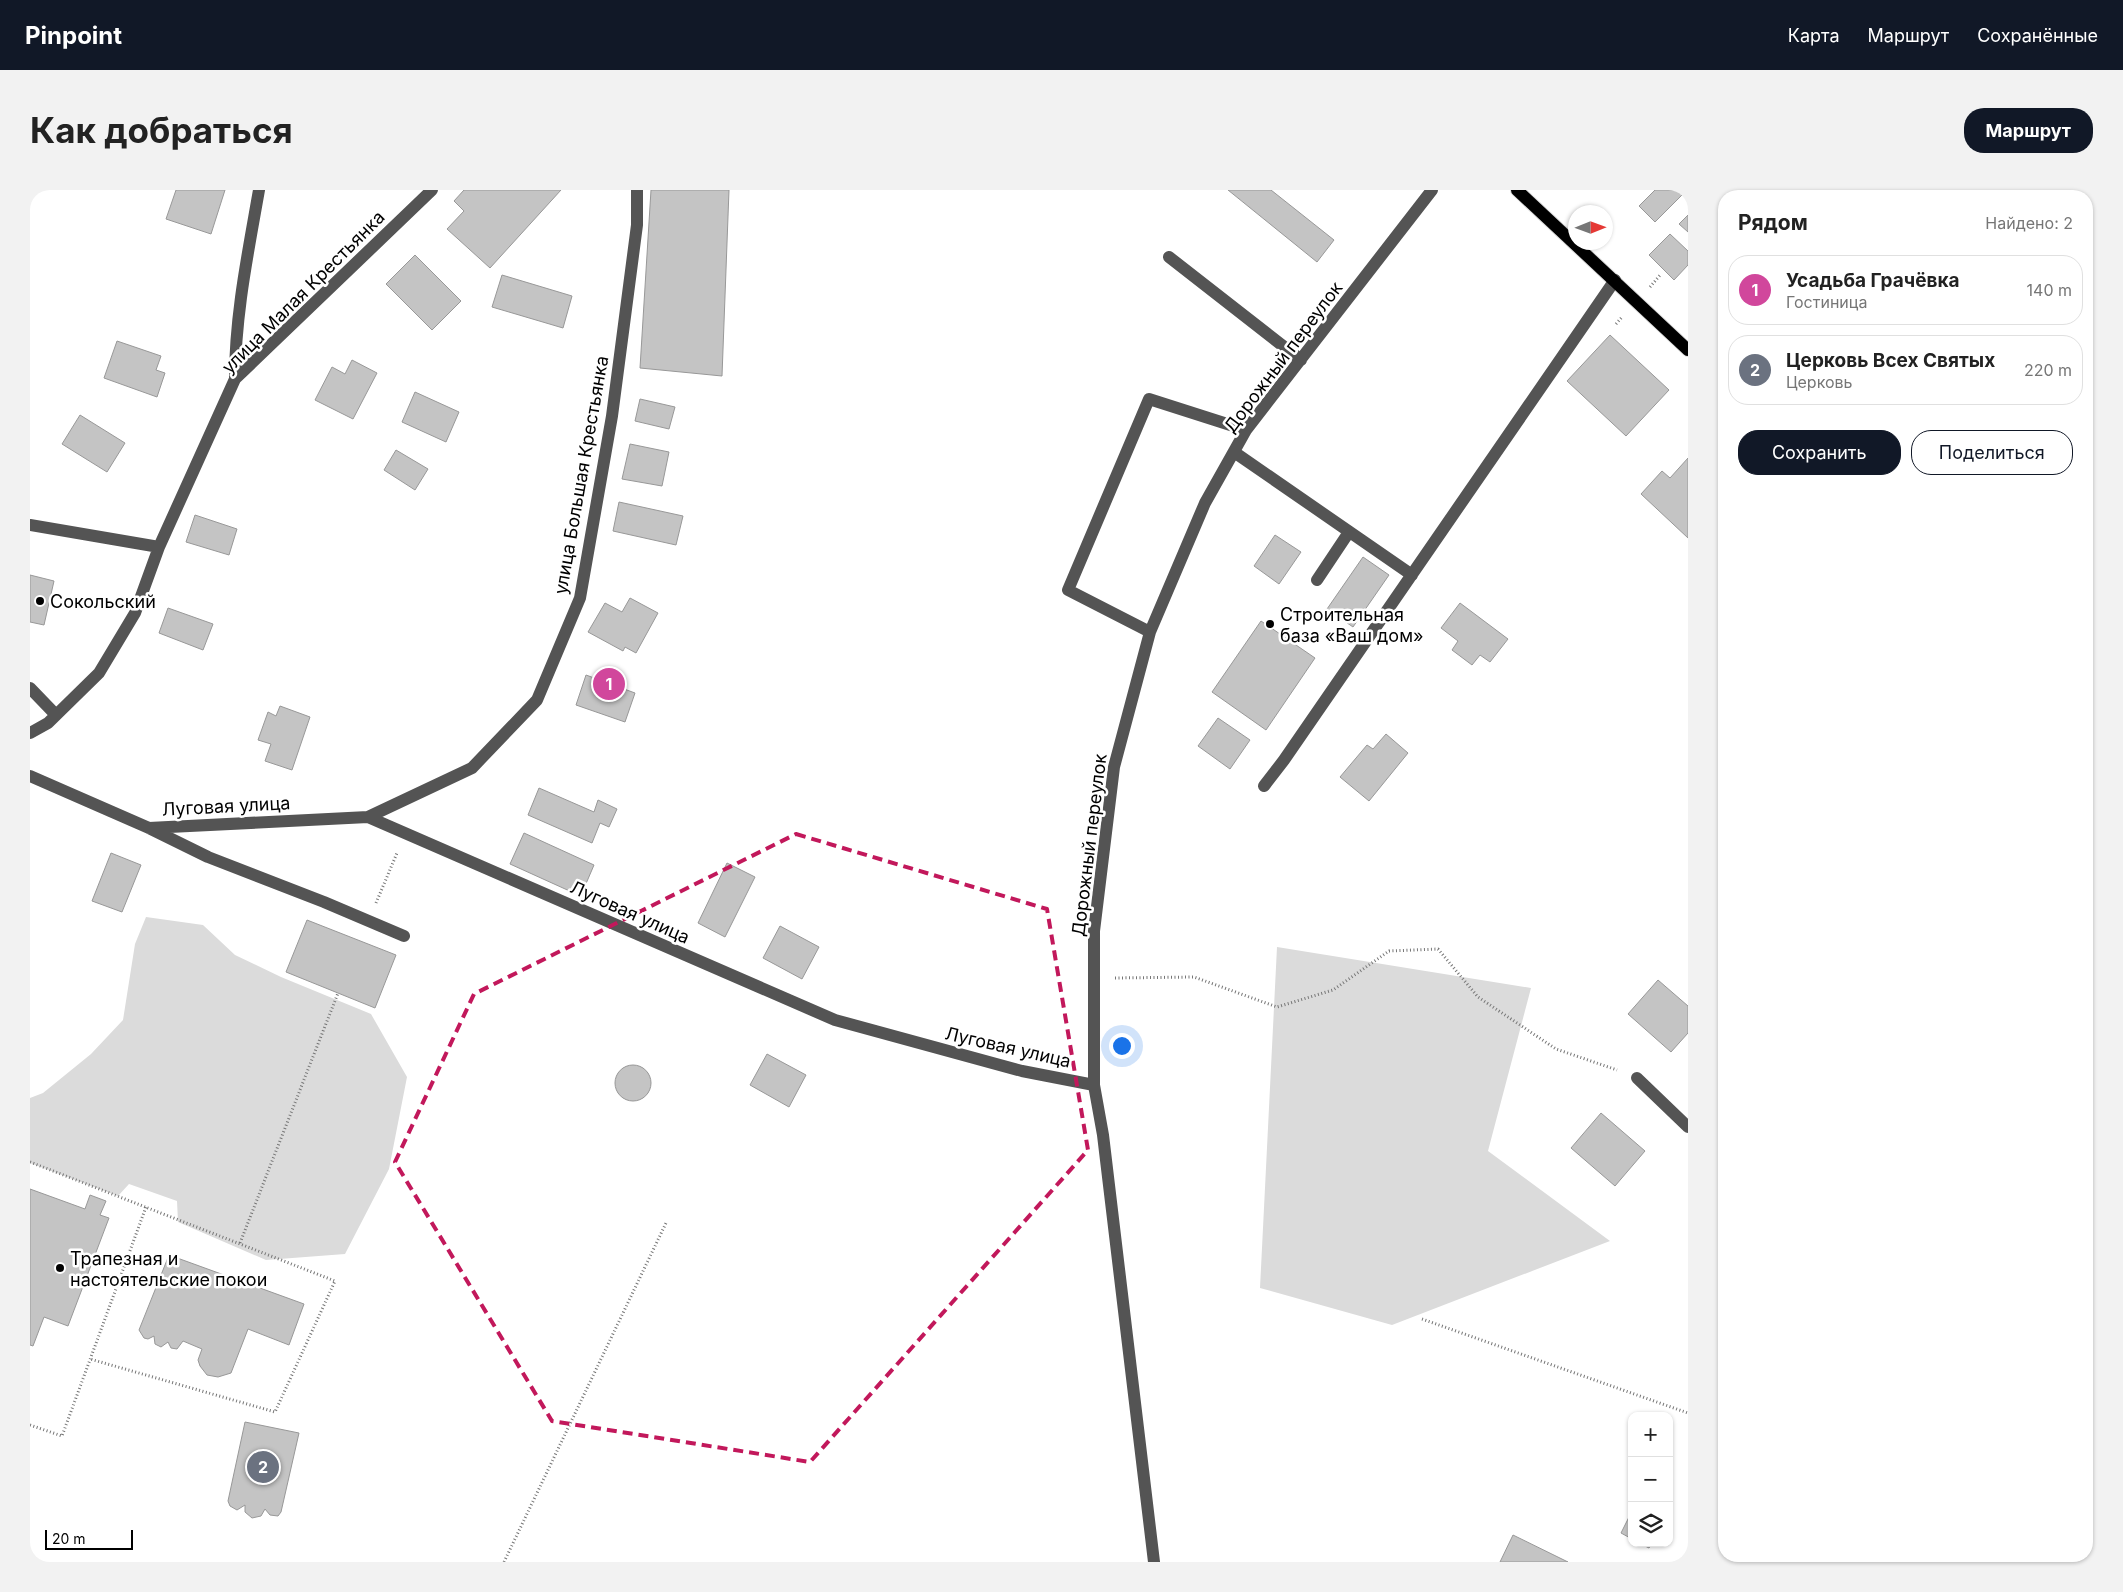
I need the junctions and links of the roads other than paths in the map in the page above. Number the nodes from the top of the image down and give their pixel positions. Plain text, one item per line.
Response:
1 (259, 190) edge
2 (432, 190) edge
3 (637, 190) edge
4 (1432, 190) edge
5 (1518, 190) edge
6 (1169, 257) dead end
7 (1615, 280) junction
8 (1688, 350) edge
9 (1301, 360) junction
10 (235, 379) junction
11 (1246, 430) junction
12 (1234, 452) junction
13 (30, 525) edge
14 (1349, 532) junction
15 (160, 547) junction
16 (1412, 575) junction
17 (1317, 580) dead end
18 (1150, 632) junction
19 (30, 688) edge
20 (56, 715) junction
21 (30, 733) edge
22 (30, 776) edge
23 (1264, 786) dead end
24 (368, 817) junction
25 (149, 828) junction
26 (404, 936) dead end
27 (1637, 1078) road end
28 (1094, 1084) junction
29 (1688, 1127) edge
30 (1154, 1562) edge

1 - 10 street
2 - 10 street, улица Малая Крестьянка
3 - 24 street, улица Большая Крестьянка
4 - 9 street, Дорожный переулок
5 - 7 main road
6 - 9 street
7 - 8 main road
7 - 16 street
9 - 11 street, Дорожный переулок
10 - 15 street, улица Малая Крестьянка
11 - 12 street, Дорожный переулок
11 - 18 street
12 - 14 street
12 - 18 street, Дорожный переулок
13 - 15 street
14 - 16 street
14 - 17 street
15 - 20 street, улица Малая Крестьянка
16 - 23 street
18 - 28 street, Дорожный переулок
19 - 20 street
20 - 21 street
22 - 25 street
24 - 25 street, Луговая улица
24 - 28 street, Луговая улица
25 - 26 street
27 - 29 street
28 - 30 street, Дорожный переулок

